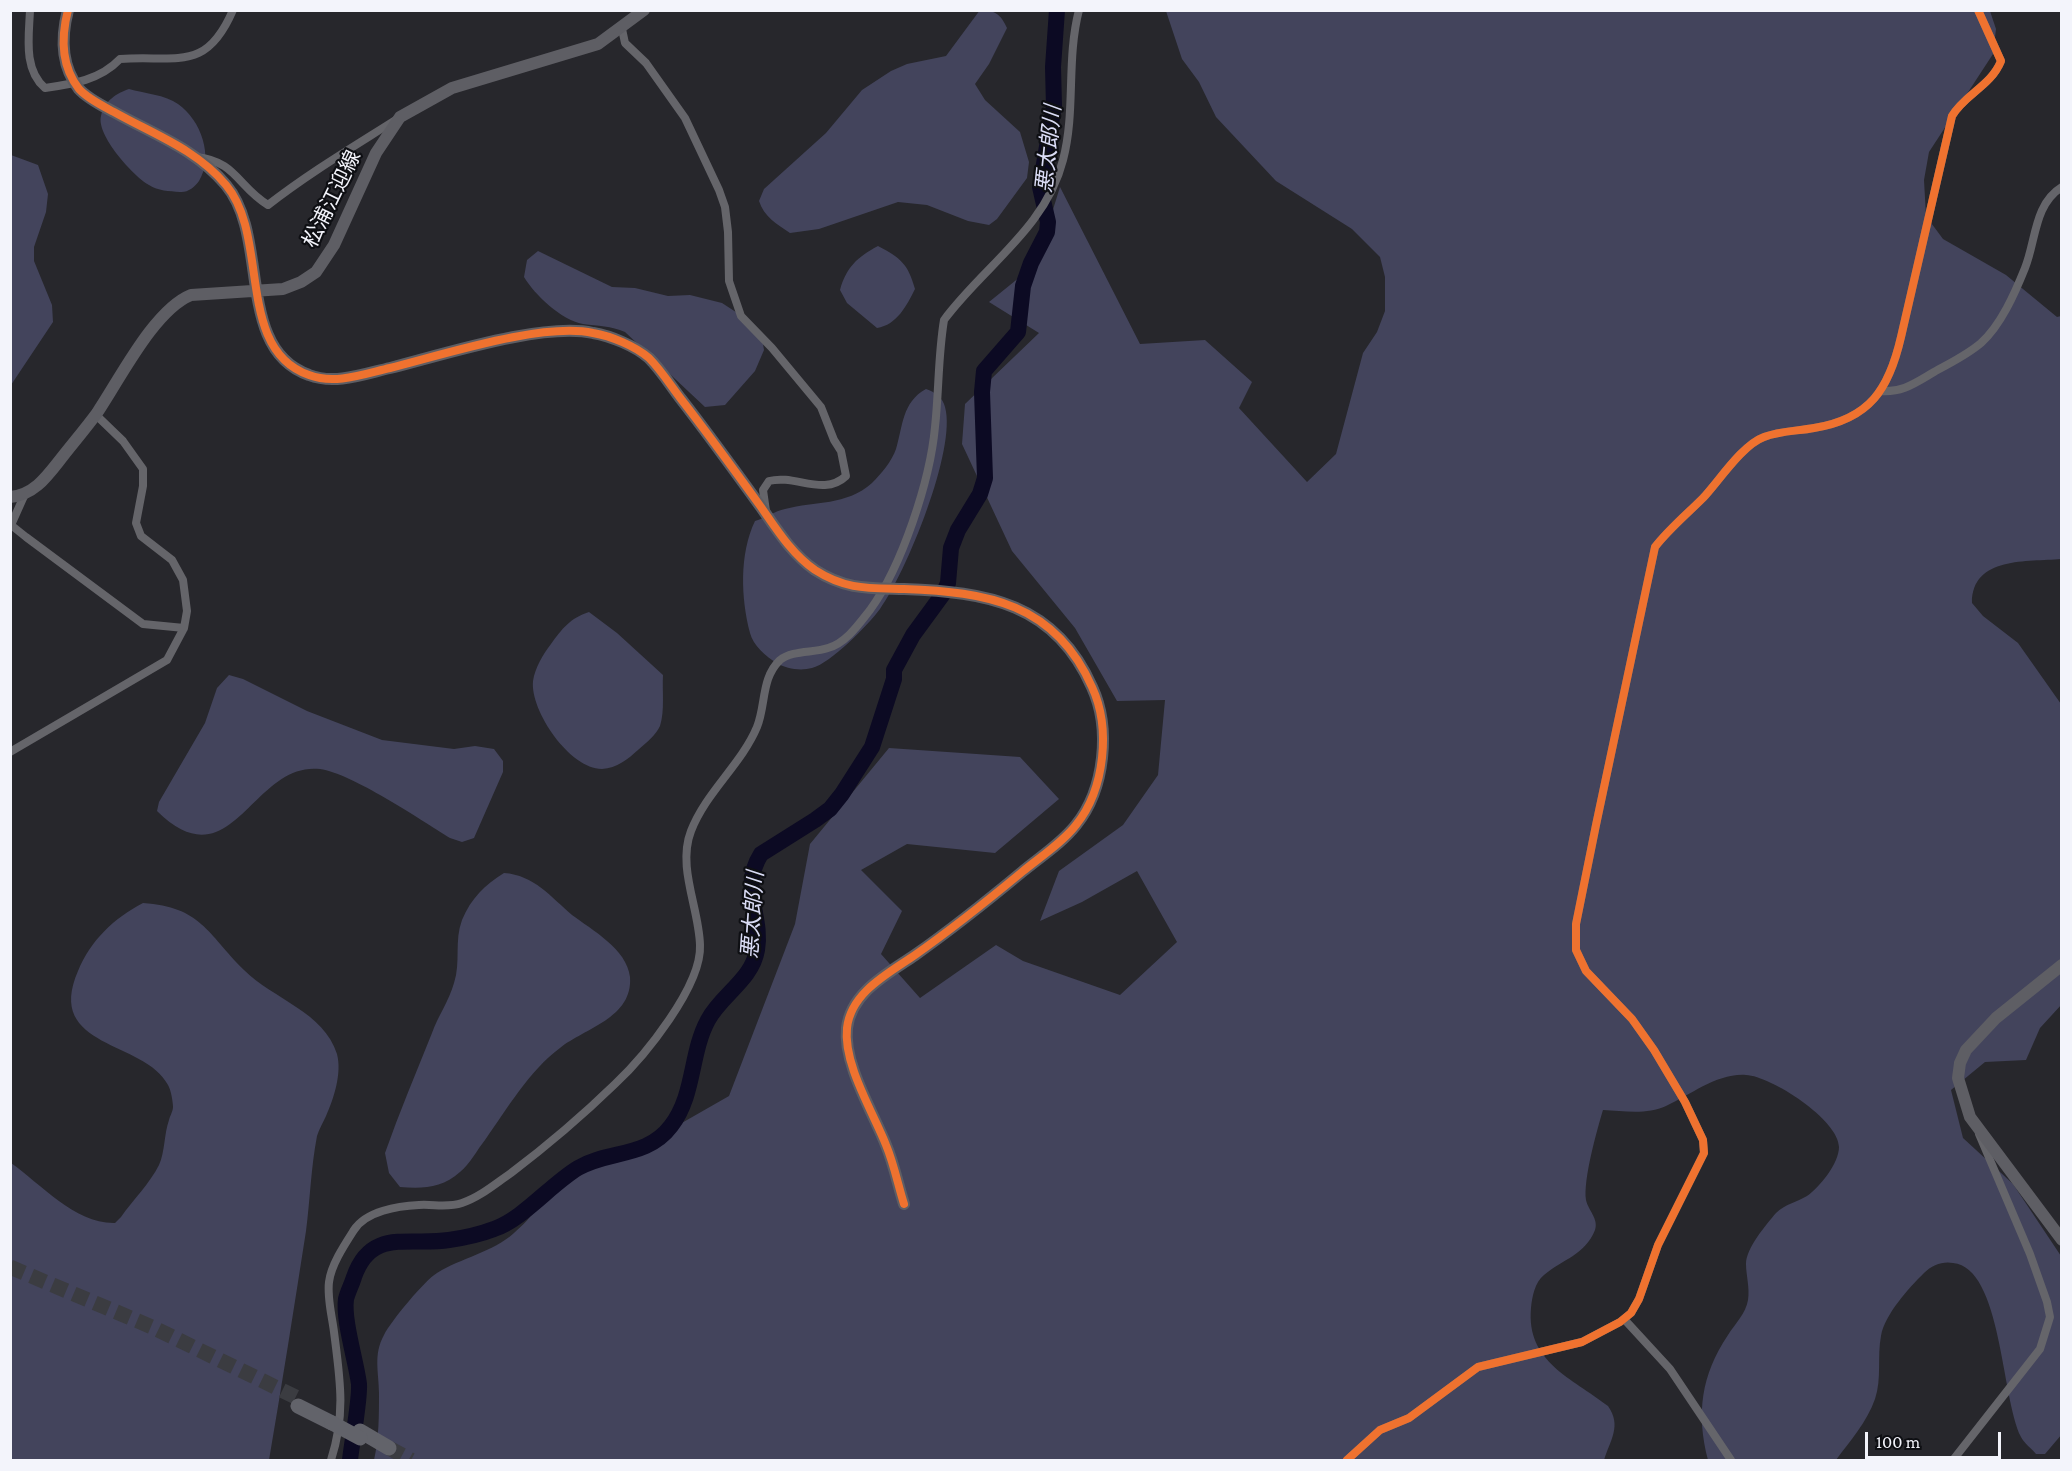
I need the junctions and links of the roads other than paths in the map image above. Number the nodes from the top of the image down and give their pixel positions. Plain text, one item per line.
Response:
1 (30, 10) edge
2 (68, 10) edge
3 (233, 10) edge
4 (644, 10) edge
5 (1079, 10) edge
6 (1978, 10) edge
7 (622, 29) junction
8 (76, 83) junction
9 (400, 117) junction
10 (195, 157) junction
11 (2061, 187) edge
12 (257, 291) junction
13 (1880, 391) junction
14 (96, 415) junction
15 (24, 496) junction
16 (10, 497) edge
17 (767, 515) junction
18 (883, 588) junction
19 (184, 628) junction
20 (10, 752) edge
21 (2061, 965) edge
22 (1970, 1117) junction
23 (904, 1204) dead end
24 (2061, 1240) edge
25 (1624, 1319) junction
26 (300, 1403) tunnel mouth
27 (388, 1450) tunnel mouth
28 (331, 1461) edge
29 (1347, 1461) edge
30 (1731, 1461) edge
31 (1953, 1461) edge

1 - 8 street
2 - 8 street
3 - 8 street
4 - 7 street, 松浦江迎線
5 - 18 street
6 - 13 street
7 - 9 street, 松浦江迎線
7 - 17 street
8 - 10 street
9 - 10 street
9 - 12 street, 松浦江迎線
10 - 12 street
11 - 13 street
12 - 14 street, 松浦江迎線
12 - 17 street
13 - 25 street
14 - 15 street, 松浦江迎線
14 - 19 street
15 - 16 street
15 - 19 street
17 - 18 street
18 - 23 street
18 - 28 street
19 - 20 street
21 - 22 street
22 - 24 street
22 - 31 street
25 - 29 street
25 - 30 street
26 - 27 highway, bridge

